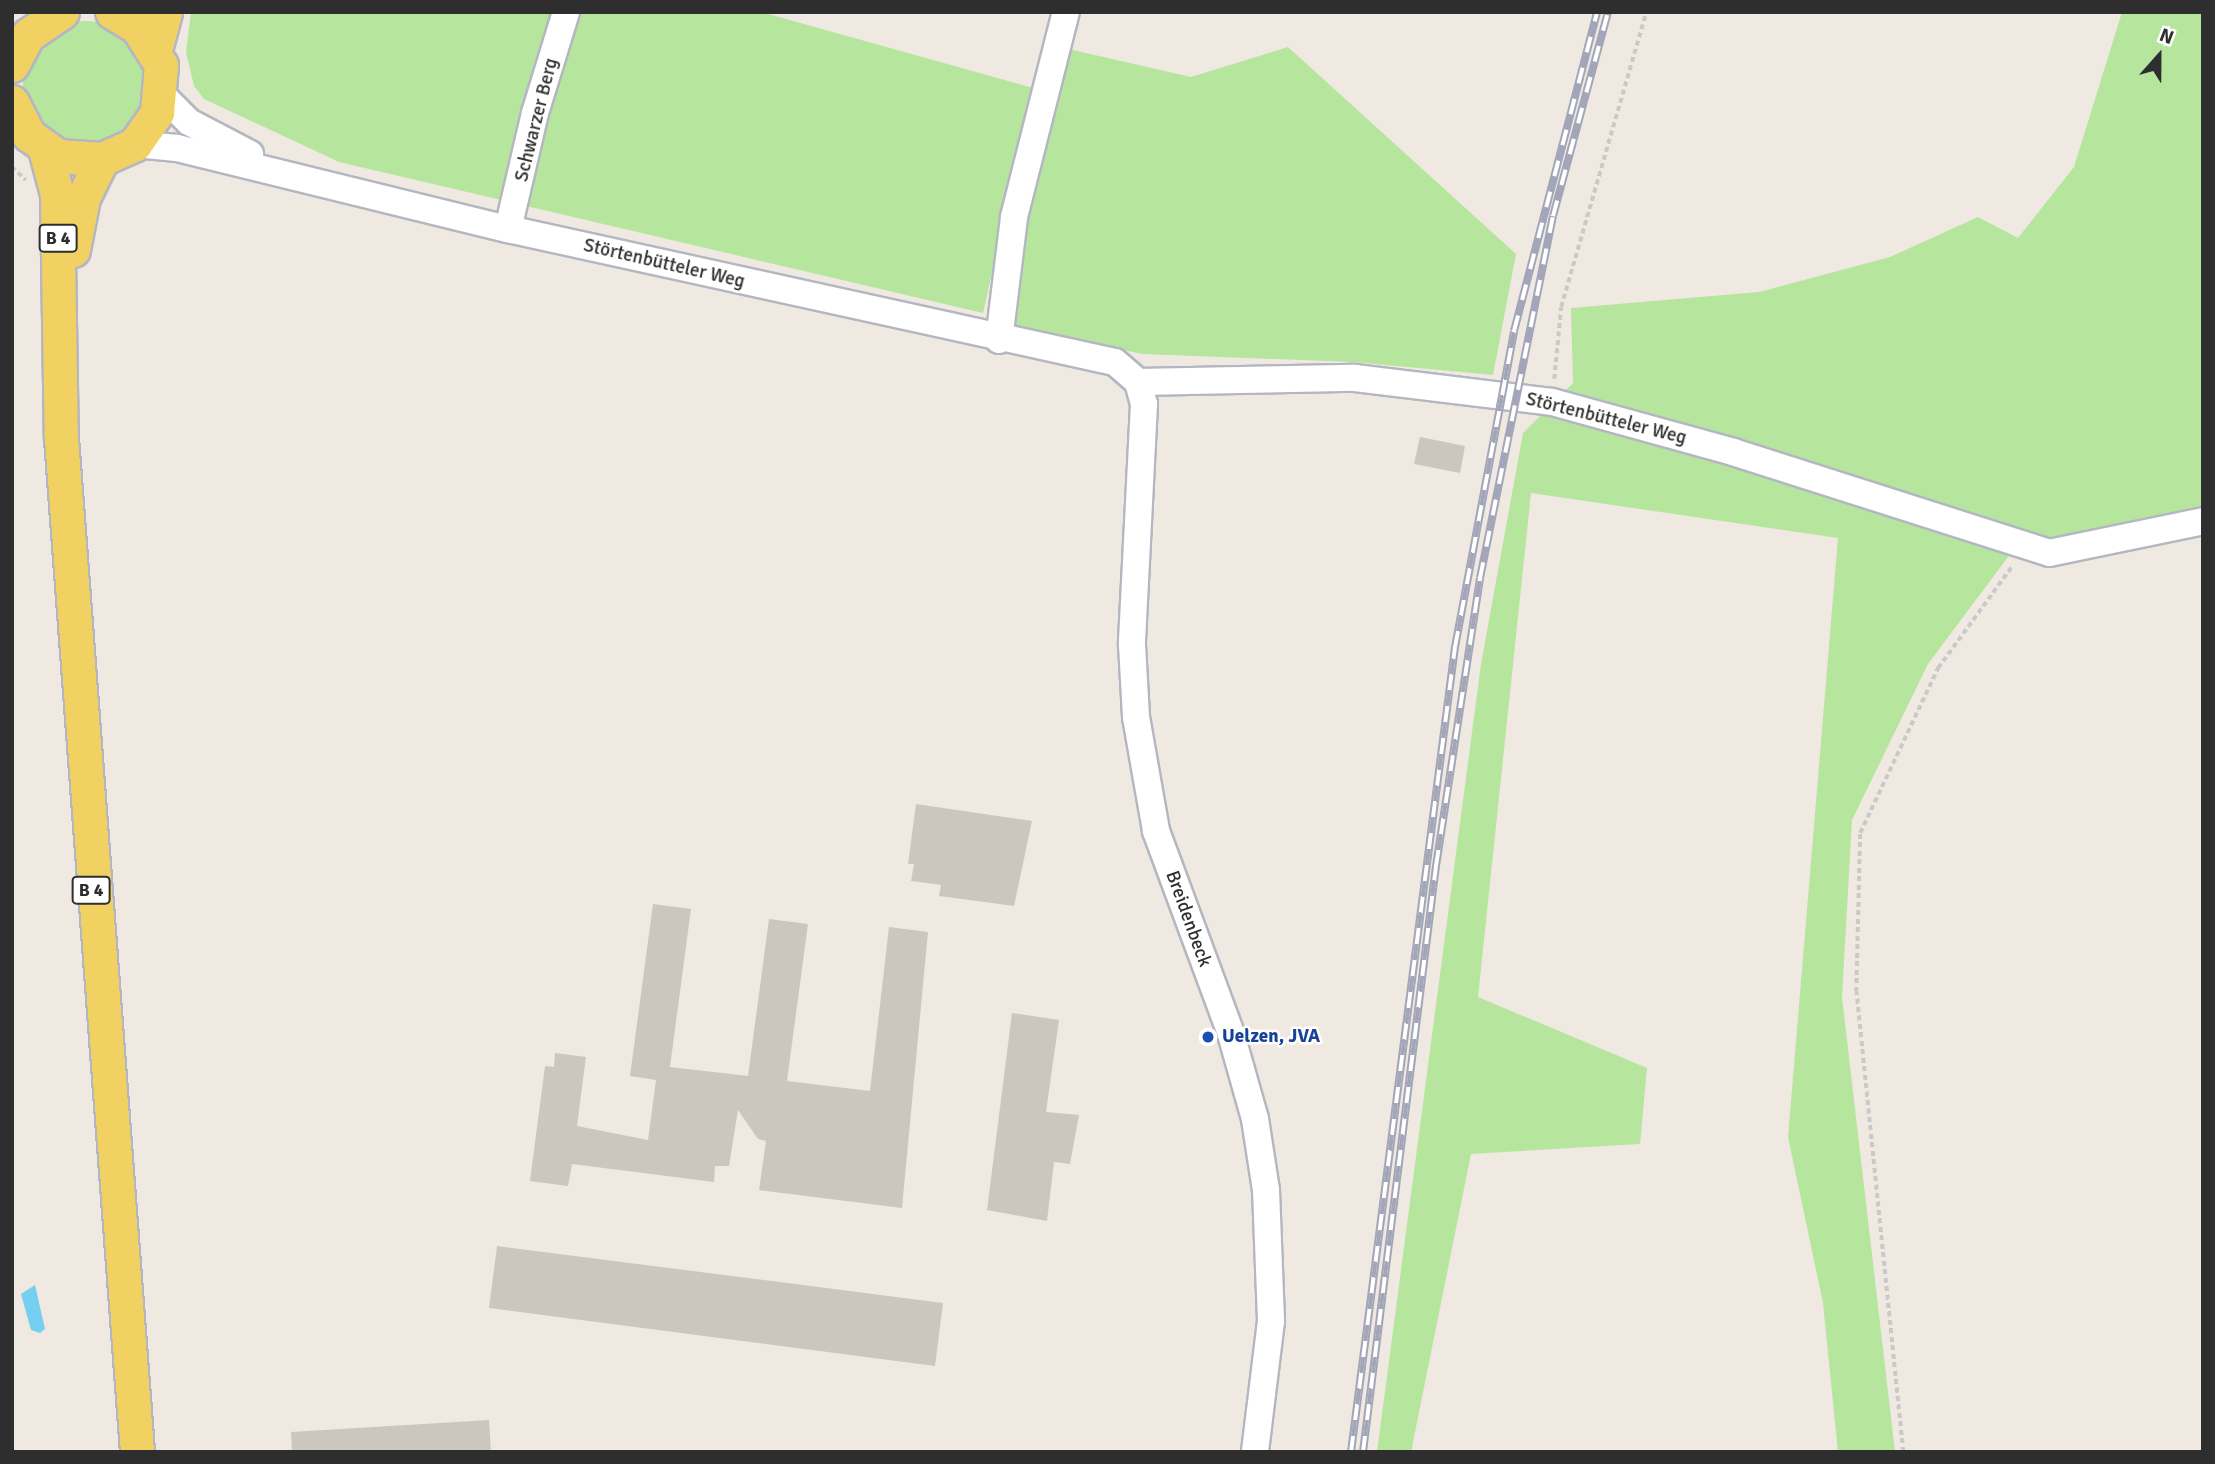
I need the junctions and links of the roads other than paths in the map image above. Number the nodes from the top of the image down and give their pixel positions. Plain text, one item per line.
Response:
1 (62, 12) edge
2 (113, 12) edge
3 (165, 12) edge
4 (566, 12) edge
5 (1066, 12) edge
6 (25, 24) edge
7 (155, 50) junction
8 (12, 65) edge
9 (162, 95) junction
10 (23, 125) edge
11 (135, 144) junction
12 (102, 159) junction
13 (329, 188) junction
14 (508, 229) junction
15 (60, 328) junction
16 (999, 340) junction
17 (1138, 382) junction
18 (2203, 521) edge
19 (137, 1452) edge
20 (1255, 1452) edge

1 - 6 main road
2 - 7 main road
3 - 7 main road
4 - 14 street, Schwarzer Berg
5 - 16 street
6 - 8 main road
7 - 9 main road
9 - 11 main road
9 - 13 street, Störtenbütteler Weg
10 - 12 main road
10 - 15 main road, B 4
11 - 12 main road
11 - 13 street, Störtenbütteler Weg
12 - 15 main road, B 4
13 - 14 street, Störtenbütteler Weg
14 - 16 street, Störtenbütteler Weg
15 - 19 main road, B 4
16 - 17 street, Störtenbütteler Weg
17 - 18 street, Störtenbütteler Weg
17 - 20 street, Breidenbeck

